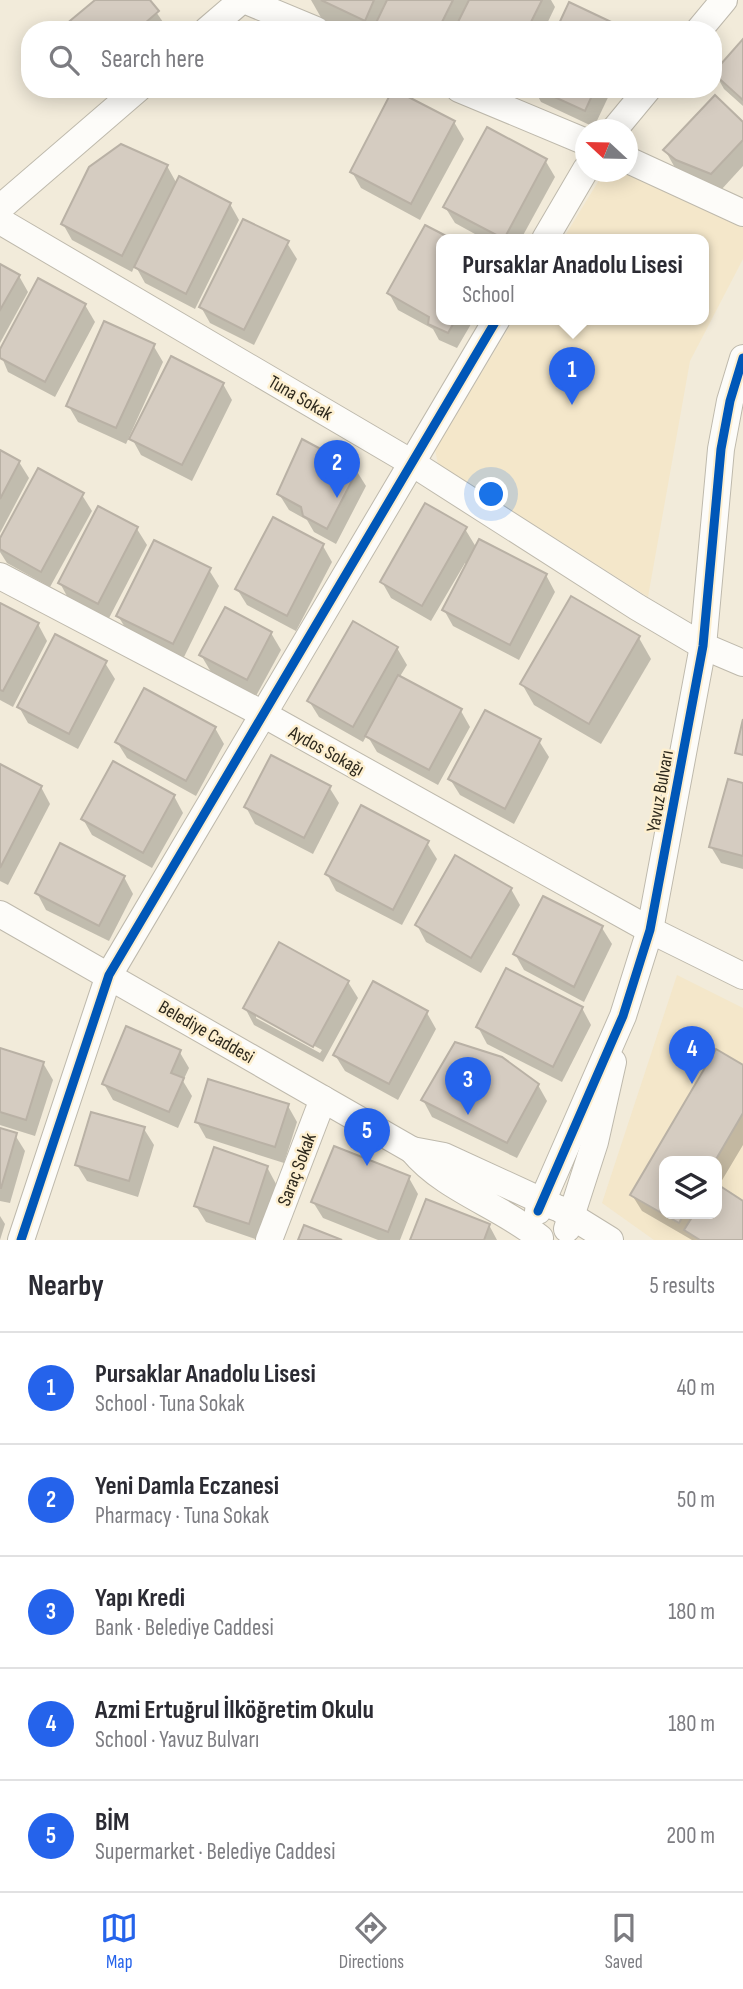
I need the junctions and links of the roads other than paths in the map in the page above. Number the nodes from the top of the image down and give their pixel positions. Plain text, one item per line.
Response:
1 (243, 0) edge
2 (724, 0) edge
3 (218, 21) edge
4 (294, 21) edge
5 (706, 21) edge
6 (128, 98) edge
7 (481, 98) edge
8 (641, 98) edge
9 (623, 119) edge
10 (575, 137) edge
11 (638, 165) edge
12 (579, 182) edge
13 (0, 208) edge
14 (743, 214) edge
15 (0, 221) edge
16 (548, 234) edge
17 (493, 325) edge
18 (743, 358) edge
19 (412, 463) junction
20 (0, 576) edge
21 (703, 646) junction
22 (743, 663) edge
23 (263, 714) junction
24 (0, 914) edge
25 (650, 930) junction
26 (109, 975) junction
27 (743, 976) edge
28 (323, 1099) junction
29 (550, 1226) edge
30 (22, 1240) edge
31 (269, 1240) edge
32 (610, 1240) edge

1 - 3 street
1 - 4 street
2 - 5 street
6 - 13 street
7 - 10 street
8 - 9 street
11 - 14 street
12 - 16 street
15 - 19 street, Tuna Sokak
17 - 19 street
18 - 21 street, Yavuz Bulvarı
19 - 21 street, Tuna Sokak
19 - 23 street
20 - 23 street, Aydos Sokağı
21 - 22 street, Tuna Sokak
21 - 25 street, Yavuz Bulvarı
23 - 25 street, Aydos Sokağı
23 - 26 street
24 - 26 street, Belediye Caddesi
25 - 27 street, Aydos Sokağı
25 - 29 street, Yavuz Bulvarı
26 - 28 street, Belediye Caddesi
26 - 30 street
28 - 29 street, Belediye Caddesi
28 - 31 street, Saraç Sokak
29 - 32 street, Belediye Caddesi

